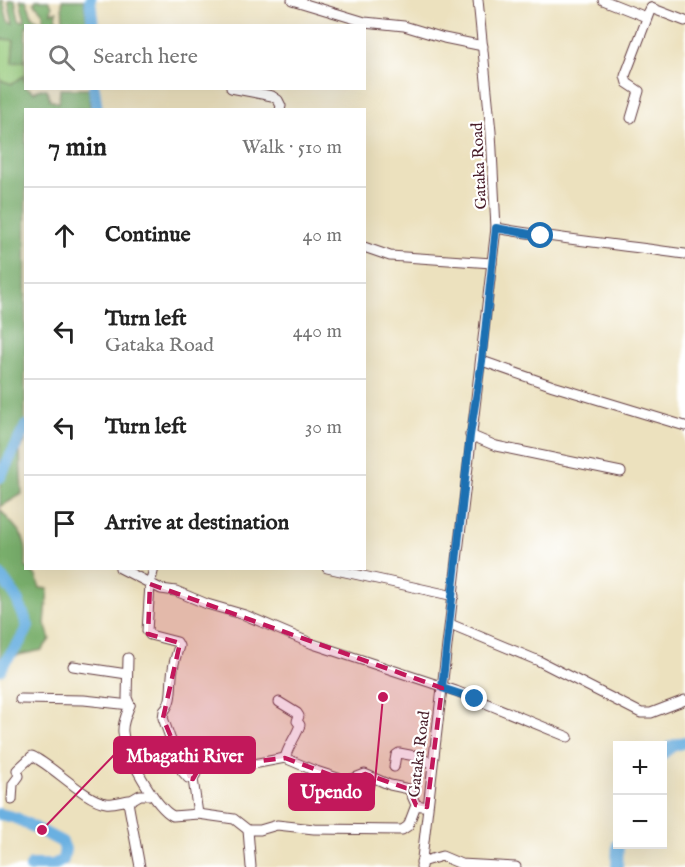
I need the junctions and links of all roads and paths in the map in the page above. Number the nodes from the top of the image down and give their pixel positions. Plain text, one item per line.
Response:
1 (292, 0) edge
2 (328, 0) edge
3 (478, 0) edge
4 (603, 0) edge
5 (651, 9) junction
6 (335, 13) junction
7 (685, 21) edge
8 (483, 46) junction
9 (241, 90) edge
10 (280, 108) edge
11 (631, 118) dead end
12 (496, 228) junction
13 (366, 248) edge
14 (685, 254) edge
15 (492, 263) junction
16 (482, 361) junction
17 (685, 426) edge
18 (470, 435) junction
19 (621, 472) dead end
20 (124, 570) edge
21 (154, 570) edge
22 (336, 570) edge
23 (150, 584) junction
24 (454, 596) junction
25 (450, 624) junction
26 (128, 658) dead end
27 (73, 666) dead end
28 (127, 674) junction
29 (442, 688) junction
30 (20, 699) dead end
31 (685, 700) edge
32 (279, 702) dead end
33 (130, 705) junction
34 (568, 736) dead end
35 (196, 751) dead end
36 (285, 758) junction
37 (432, 763) junction
38 (219, 765) junction
39 (394, 767) dead end
40 (193, 779) junction
41 (152, 795) junction
42 (12, 800) dead end
43 (129, 800) junction
44 (416, 805) junction
45 (427, 807) junction
46 (198, 814) junction
47 (248, 830) junction
48 (421, 864) edge
49 (140, 867) edge
50 (251, 867) edge
51 (516, 867) edge

1 - 6 street
2 - 6 street
3 - 8 street, Gataka Road
4 - 5 street
5 - 7 street
5 - 11 street
6 - 8 street
8 - 12 street, Gataka Road
9 - 10 street
12 - 14 street
12 - 15 street, Gataka Road
13 - 15 street
15 - 16 street, Gataka Road
16 - 17 street
16 - 18 street, Gataka Road
18 - 19 street
18 - 24 street, Gataka Road
20 - 23 street
21 - 23 street
22 - 24 street
23 - 29 street
23 - 40 street
24 - 25 street, Gataka Road
25 - 29 street, Gataka Road
25 - 31 street
26 - 28 street
27 - 28 street
28 - 33 street
29 - 34 street
29 - 37 street, Gataka Road
30 - 33 street
32 - 36 street
33 - 41 street
35 - 38 street
36 - 38 street
36 - 44 street
37 - 39 street
37 - 45 street, Gataka Road
38 - 40 street
40 - 46 street
41 - 43 street
41 - 46 street
42 - 43 street
43 - 49 street
44 - 45 street
44 - 47 street
45 - 48 street, Gataka Road
46 - 47 street
47 - 50 street
48 - 51 street

